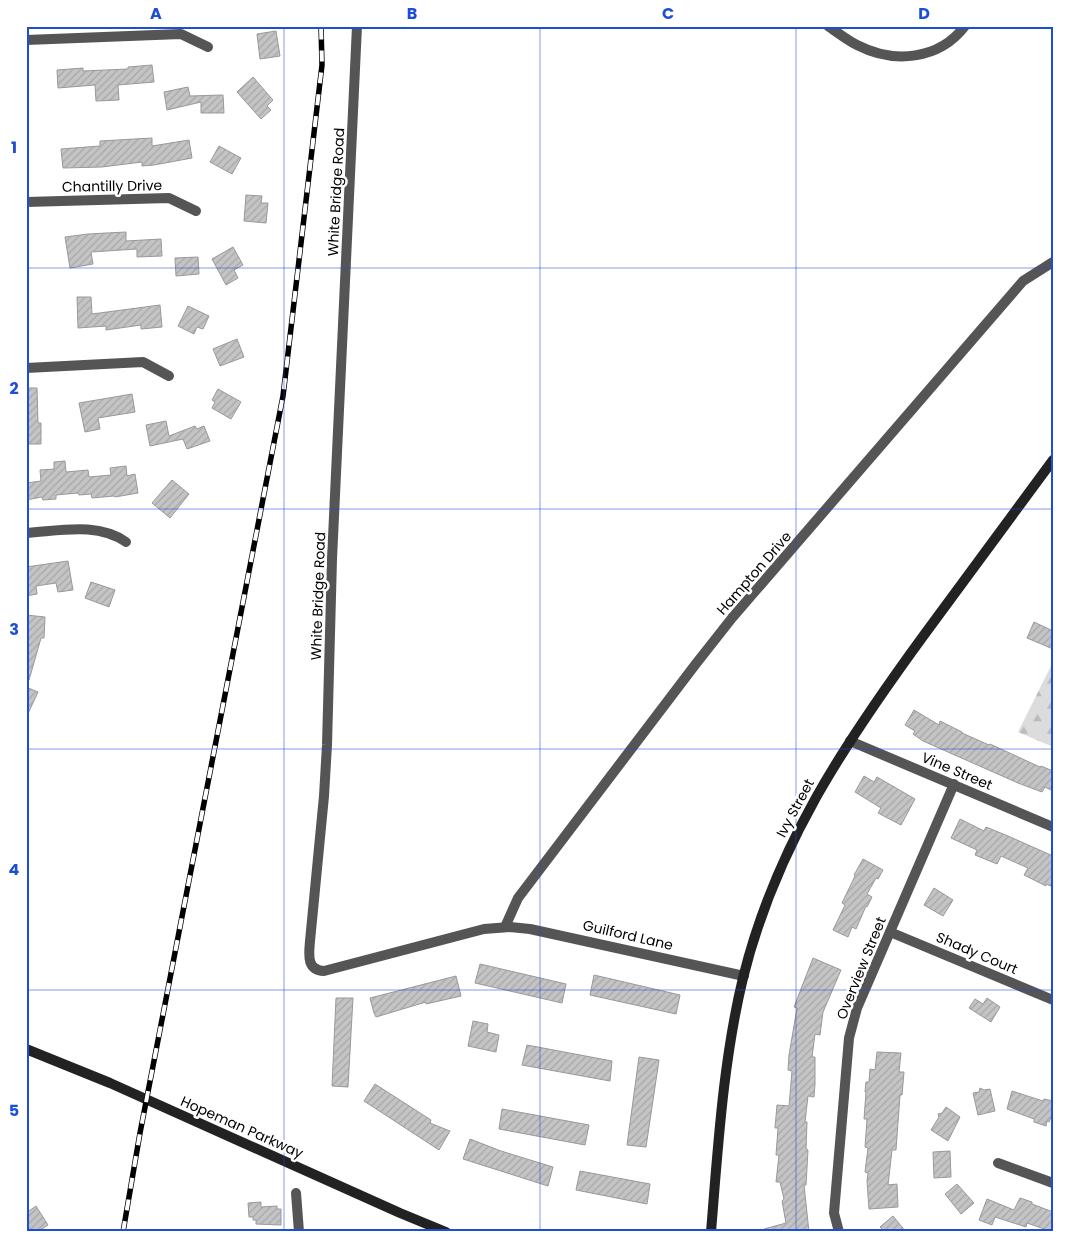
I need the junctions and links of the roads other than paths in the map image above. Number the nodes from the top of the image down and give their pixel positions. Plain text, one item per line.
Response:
1 (357, 26) edge
2 (828, 26) edge
3 (965, 26) edge
4 (26, 40) edge
5 (208, 46) dead end
6 (26, 202) edge
7 (196, 211) dead end
8 (1053, 262) edge
9 (26, 368) edge
10 (169, 376) dead end
11 (1053, 460) edge
12 (26, 532) edge
13 (126, 542) dead end
14 (850, 741) junction
15 (954, 784) junction
16 (1053, 827) edge
17 (505, 927) junction
18 (890, 932) junction
19 (744, 976) junction
20 (1053, 1000) edge
21 (26, 1050) edge
22 (998, 1163) dead end
23 (1053, 1184) edge
24 (296, 1193) dead end
25 (299, 1232) edge
26 (446, 1232) edge
27 (711, 1232) edge
28 (839, 1232) edge

1 - 17 street, White Bridge Road
2 - 3 street
4 - 5 street
6 - 7 street, Chantilly Drive
8 - 17 street, Hampton Drive
9 - 10 street
11 - 14 main road, Ivy Street
12 - 13 street
14 - 15 street, Vine Street
14 - 19 main road, Ivy Street
15 - 16 street, Vine Street
15 - 18 street, Overview Street
17 - 19 street, Guilford Lane
18 - 20 street, Shady Court
18 - 28 street, Overview Street
19 - 27 main road, Ivy Street
21 - 26 main road, Hopeman Parkway
22 - 23 street
24 - 25 street

